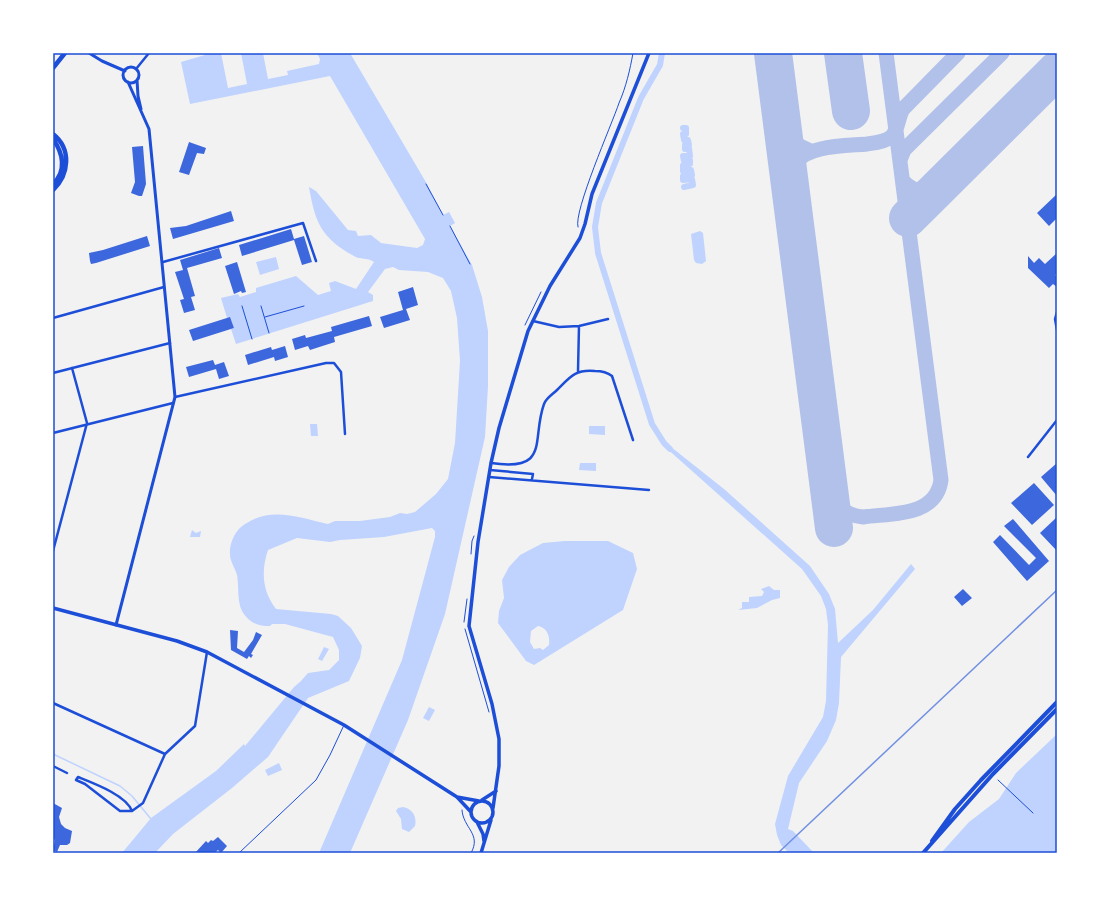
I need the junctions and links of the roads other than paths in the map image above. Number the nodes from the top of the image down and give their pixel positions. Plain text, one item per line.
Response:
1 (65, 53) edge
2 (89, 53) edge
3 (149, 53) edge
4 (648, 53) edge
5 (53, 68) edge
6 (136, 69) junction
7 (125, 71) junction
8 (137, 80) junction
9 (128, 82) junction
10 (143, 114) junction
11 (53, 134) edge
12 (53, 139) edge
13 (53, 184) edge
14 (53, 190) edge
15 (316, 261) dead end
16 (162, 262) junction
17 (165, 287) junction
18 (1057, 312) edge
19 (53, 318) edge
20 (608, 319) dead end
21 (533, 320) junction
22 (579, 326) junction
23 (1057, 330) edge
24 (170, 343) junction
25 (72, 368) junction
26 (578, 371) junction
27 (53, 373) edge
28 (175, 397) junction
29 (173, 403) junction
30 (1057, 420) edge
31 (87, 423) junction
32 (53, 433) edge
33 (345, 434) dead end
34 (633, 440) dead end
35 (1028, 457) dead end
36 (491, 463) junction
37 (490, 470) junction
38 (488, 477) junction
39 (532, 479) junction
40 (649, 490) dead end
41 (53, 550) edge
42 (53, 608) edge
43 (116, 625) junction
44 (206, 652) junction
45 (1057, 702) edge
46 (53, 703) edge
47 (1057, 709) edge
48 (344, 725) junction
49 (165, 754) junction
50 (53, 766) edge
51 (67, 773) dead end
52 (496, 791) junction
53 (457, 797) junction
54 (481, 801) junction
55 (493, 808) junction
56 (132, 811) junction
57 (471, 812) junction
58 (491, 820) junction
59 (476, 822) junction
60 (931, 843) junction
61 (485, 844) junction
62 (239, 853) edge
63 (481, 853) edge
64 (923, 853) edge

1 - 5 highway
2 - 7 street
3 - 6 street
4 - 21 main road
6 - 7 street
6 - 8 street
7 - 9 street
8 - 9 street
8 - 10 street
9 - 10 street
10 - 16 street
11 - 14 highway
12 - 13 highway
15 - 16 street
16 - 17 street
17 - 19 street
17 - 24 street
18 - 23 street
20 - 22 street
21 - 22 street
21 - 36 main road
22 - 26 street
24 - 25 street
24 - 28 street
25 - 27 street
25 - 31 street
26 - 34 street
26 - 36 street
28 - 29 street
28 - 33 street
29 - 31 street
29 - 43 street
30 - 35 street
31 - 32 street
31 - 41 street
36 - 37 main road
37 - 38 main road
37 - 39 street
38 - 39 street
38 - 52 main road
39 - 40 street
42 - 43 main road
43 - 44 main road
44 - 48 main road
44 - 49 street
45 - 60 main road
46 - 49 street
47 - 60 main road
48 - 53 main road
48 - 62 lane
49 - 56 street
50 - 51 street
52 - 54 main road
52 - 55 main road
53 - 54 main road
53 - 57 main road
54 - 55 main road
54 - 57 main road
55 - 58 main road
56 - 56 street
57 - 59 main road
58 - 59 main road
58 - 61 main road
59 - 61 main road
60 - 64 main road
61 - 63 main road

